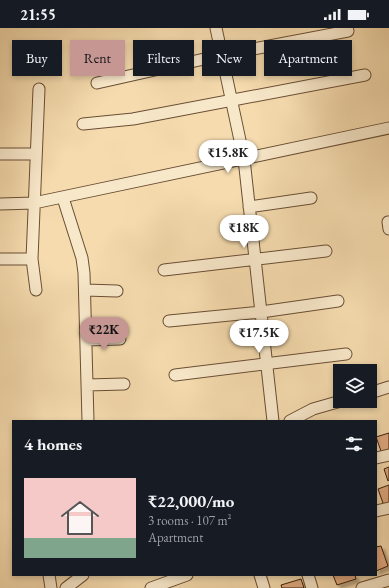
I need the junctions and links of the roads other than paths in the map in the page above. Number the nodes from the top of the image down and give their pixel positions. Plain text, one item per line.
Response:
1 (216, 28) edge
2 (348, 31) dead end
3 (219, 40) edge
4 (256, 49) edge
5 (202, 59) edge
6 (365, 75) dead end
7 (227, 76) edge
8 (97, 83) dead end
9 (39, 89) dead end
10 (232, 100) junction
11 (84, 124) dead end
12 (389, 128) edge
13 (0, 154) edge
14 (36, 154) junction
15 (244, 159) junction
16 (63, 198) junction
17 (311, 198) dead end
18 (34, 203) junction
19 (0, 204) edge
20 (249, 207) junction
21 (326, 251) dead end
22 (0, 259) edge
23 (32, 259) junction
24 (255, 259) junction
25 (164, 270) dead end
26 (36, 290) dead end
27 (85, 290) junction
28 (116, 290) dead end
29 (338, 301) dead end
30 (261, 312) junction
31 (169, 321) dead end
32 (120, 339) dead end
33 (86, 340) junction
34 (346, 354) dead end
35 (267, 365) junction
36 (175, 375) dead end
37 (124, 384) dead end
38 (87, 385) junction
39 (389, 387) edge
40 (377, 390) edge
41 (333, 403) edge
42 (88, 420) edge
43 (273, 420) edge
44 (292, 420) edge
45 (389, 455) edge
46 (377, 458) edge
47 (389, 508) edge
48 (377, 511) edge
49 (49, 576) edge
50 (82, 576) edge
51 (184, 576) edge
52 (260, 576) edge
53 (308, 576) edge
54 (389, 580) edge
55 (368, 584) edge
56 (50, 588) edge
57 (66, 588) edge
58 (151, 588) edge
59 (264, 588) edge
60 (312, 588) edge

1 - 3 street
2 - 4 street
5 - 8 street
6 - 10 street
7 - 10 street
9 - 14 street
10 - 11 street
10 - 15 street
12 - 15 street
13 - 14 street
14 - 18 street
15 - 16 street
15 - 20 street
16 - 18 street
16 - 27 street
17 - 20 street
18 - 19 street
18 - 23 street
20 - 24 street
21 - 24 street
22 - 23 street
23 - 26 street
24 - 25 street
24 - 30 street
27 - 28 street
27 - 33 street
29 - 30 street
30 - 31 street
30 - 35 street
32 - 33 street
33 - 38 street
34 - 35 street
35 - 36 street
35 - 43 street
37 - 38 street
38 - 42 street
39 - 40 street
41 - 44 street
45 - 46 street
47 - 48 street
49 - 56 street
50 - 57 street
51 - 58 street
52 - 59 street
53 - 60 street
54 - 55 street

